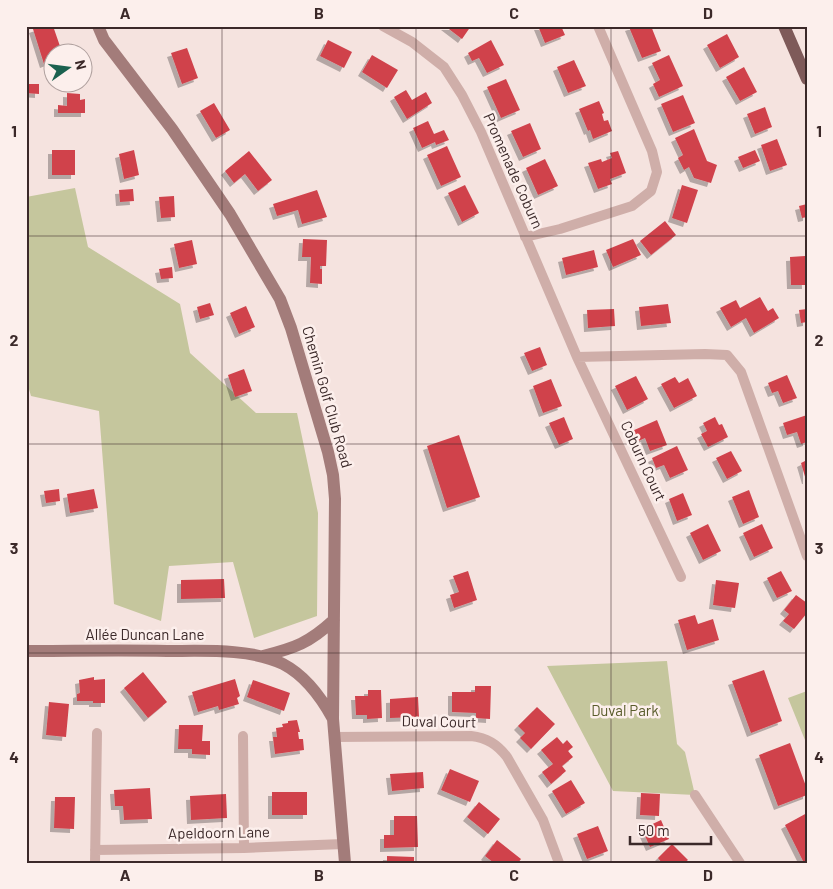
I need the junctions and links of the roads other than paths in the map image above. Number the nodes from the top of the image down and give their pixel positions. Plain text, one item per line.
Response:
1 (98, 26) edge
2 (383, 26) edge
3 (598, 26) edge
4 (784, 26) edge
5 (807, 79) edge
6 (525, 237) junction
7 (576, 357) junction
8 (807, 556) edge
9 (681, 578) dead end
10 (334, 620) junction
11 (26, 651) edge
12 (262, 656) junction
13 (333, 719) junction
14 (97, 733) dead end
15 (243, 736) dead end
16 (334, 737) junction
17 (695, 795) dead end
18 (343, 844) junction
19 (244, 848) junction
20 (95, 850) junction
21 (95, 863) edge
22 (345, 863) edge
23 (559, 863) edge
24 (740, 863) edge

1 - 10 street, Chemin Golf Club Road
2 - 6 street, Promenade Coburn
3 - 6 street
4 - 5 main road
6 - 7 street, Promenade Coburn
7 - 8 street
7 - 9 street, Coburn Court
10 - 12 street
10 - 13 street, Chemin Golf Club Road
11 - 12 street, Allée Duncan Lane
12 - 13 street
13 - 16 street, Chemin Golf Club Road
14 - 20 street
15 - 19 street
16 - 18 street, Chemin Golf Club Road
16 - 23 street, Duval Court
17 - 24 street
18 - 19 street, Apeldoorn Lane
18 - 22 street, Chemin Golf Club Road
19 - 20 street, Apeldoorn Lane
20 - 21 street

